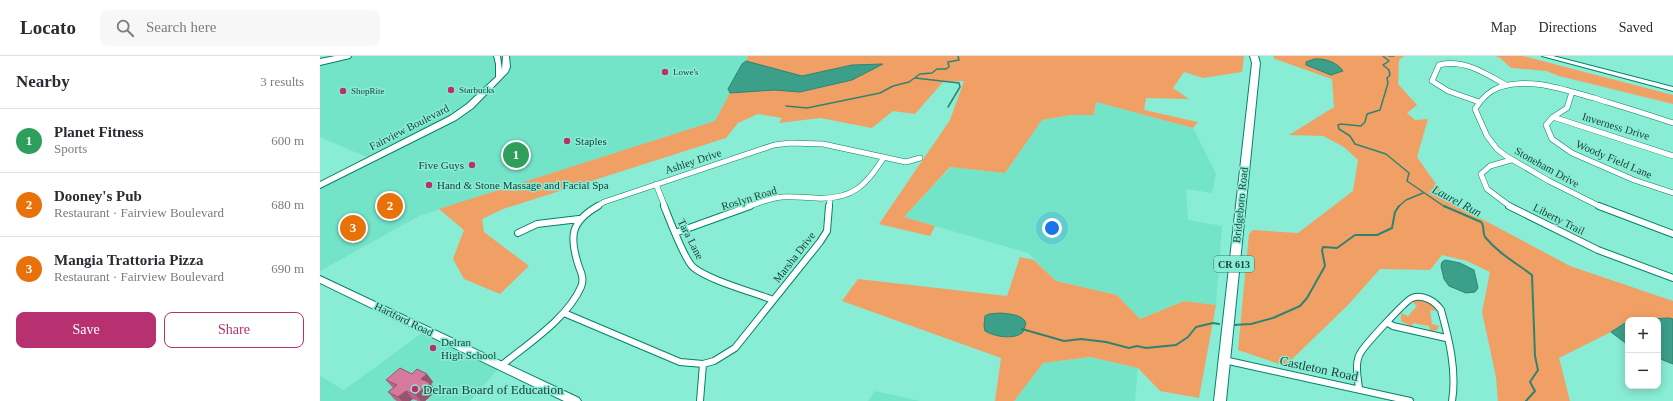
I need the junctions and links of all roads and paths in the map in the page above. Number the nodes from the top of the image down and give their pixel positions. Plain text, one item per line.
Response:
1 (330, 56) edge
2 (347, 56) edge
3 (497, 56) edge
4 (506, 56) edge
5 (1254, 56) edge
6 (1545, 56) edge
7 (320, 58) edge
8 (320, 62) edge
9 (499, 78) junction
10 (1506, 86) junction
11 (1673, 89) edge
12 (1572, 92) junction
13 (1479, 102) junction
14 (1553, 117) junction
15 (1673, 124) edge
16 (1673, 156) edge
17 (884, 157) junction
18 (920, 158) dead end
19 (1511, 160) junction
20 (656, 184) junction
21 (320, 185) edge
22 (1673, 194) edge
23 (830, 200) junction
24 (579, 219) junction
25 (518, 233) dead end
26 (676, 233) junction
27 (1673, 234) edge
28 (1673, 278) edge
29 (320, 279) edge
30 (773, 300) junction
31 (564, 313) junction
32 (1388, 323) junction
33 (1446, 338) junction
34 (1224, 360) junction
35 (703, 364) junction
36 (501, 366) junction
37 (1359, 389) junction
38 (575, 401) edge
39 (700, 401) edge
40 (1220, 401) edge
41 (1410, 401) edge
42 (1452, 401) edge

1 - 7 highway
2 - 8 highway
3 - 9 main road
4 - 9 main road, Fairview Boulevard
5 - 34 main road, Bridgeboro Road / CR 613
6 - 11 main road
9 - 21 main road, Fairview Boulevard
10 - 12 street
10 - 13 street
10 - 13 street
12 - 14 street
12 - 15 street
13 - 19 street, Stoneham Drive
14 - 16 street, Inverness Drive
14 - 22 street, Woody Field Lane
17 - 18 street, Ashley Drive
17 - 20 street, Ashley Drive
17 - 23 street
19 - 27 street, Stoneham Drive
19 - 28 street, Liberty Trail
20 - 24 street, Ashley Drive
20 - 26 street, Tara Lane
23 - 26 street, Roslyn Road
23 - 30 street, Marsha Drive
24 - 25 street
24 - 31 street
26 - 30 street, Tara Lane
29 - 36 main road, Hartford Road
30 - 35 street, Marsha Drive
31 - 35 street
31 - 36 street
32 - 33 street
32 - 33 street
32 - 37 street
33 - 42 street
34 - 37 street, Castleton Road
34 - 40 main road, Bridgeboro Road / CR 613
35 - 39 street
36 - 38 main road, Hartford Road
37 - 41 street, Castleton Road

